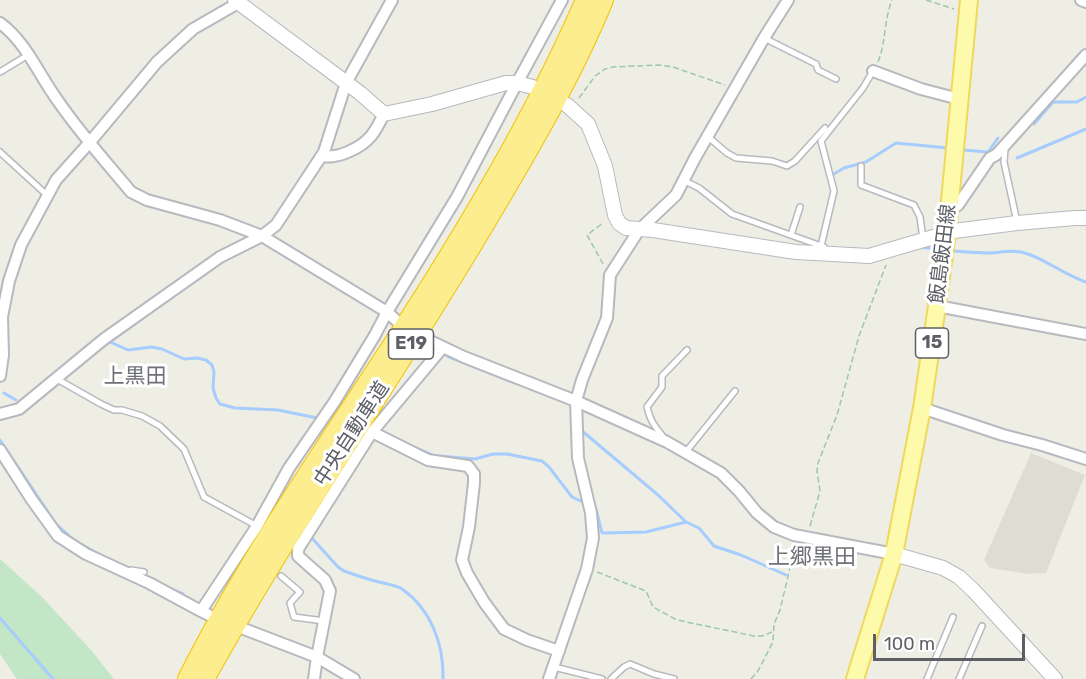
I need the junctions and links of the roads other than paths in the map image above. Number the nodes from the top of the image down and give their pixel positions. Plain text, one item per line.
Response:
1 (392, 0) edge
2 (562, 0) edge
3 (586, 0) edge
4 (603, 0) edge
5 (788, 0) edge
6 (1081, 0) edge
7 (238, 1) edge
8 (1086, 2) edge
9 (968, 6) edge
10 (0, 23) edge
11 (764, 38) junction
12 (28, 55) junction
13 (1086, 55) edge
14 (873, 71) joint
15 (0, 72) edge
16 (836, 79) dead end
17 (346, 83) junction
18 (517, 83) junction
19 (533, 87) dead end
20 (959, 99) junction
21 (569, 107) road end
22 (384, 114) junction
23 (825, 128) dead end
24 (707, 136) junction
25 (90, 142) junction
26 (1006, 144) junction
27 (0, 152) edge
28 (322, 156) junction
29 (861, 166) dead end
30 (683, 180) junction
31 (48, 196) junction
32 (800, 207) dead end
33 (949, 211) junction
34 (1086, 218) edge
35 (1017, 223) junction
36 (639, 230) junction
37 (946, 233) junction
38 (791, 235) junction
39 (262, 236) junction
40 (923, 240) junction
41 (821, 246) junction
42 (847, 256) junction
43 (937, 306) junction
44 (387, 312) junction
45 (397, 321) dead end
46 (1086, 334) edge
47 (426, 339) dead end
48 (442, 347) junction
49 (687, 351) dead end
50 (0, 376) edge
51 (56, 378) junction
52 (735, 391) dead end
53 (576, 401) junction
54 (921, 408) junction
55 (0, 414) edge
56 (372, 432) junction
57 (666, 442) junction
58 (0, 450) edge
59 (685, 453) junction
60 (1086, 459) edge
61 (257, 526) junction
62 (894, 554) junction
63 (117, 569) junction
64 (144, 572) dead end
65 (281, 576) dead end
66 (953, 617) dead end
67 (324, 621) junction
68 (982, 626) dead end
69 (244, 629) dead end
70 (559, 651) junction
71 (317, 657) junction
72 (554, 667) junction
73 (188, 679) edge
74 (204, 679) edge
75 (314, 679) edge
76 (354, 679) edge
77 (549, 679) edge
78 (602, 679) edge
79 (611, 679) edge
80 (674, 679) edge
81 (856, 679) edge
82 (927, 679) edge
83 (958, 679) edge
84 (1055, 679) edge

1 - 17 street
2 - 18 street
3 - 73 highway, 中央自動車道 / E19
4 - 74 highway, 中央自動車道 / E19
5 - 11 street
6 - 8 street
7 - 17 street
7 - 25 street
9 - 20 main road, 飯島飯田線 / 15
10 - 12 street
11 - 16 lane
11 - 24 street
12 - 15 lane
12 - 25 street
13 - 26 street
14 - 20 street
14 - 41 lane
17 - 22 street
17 - 28 street
18 - 19 street
18 - 22 street
18 - 44 street
20 - 33 main road, 飯島飯田線 / 15
21 - 36 street
22 - 28 street
23 - 24 lane
24 - 30 street
25 - 31 street
25 - 39 street
26 - 33 street
26 - 35 lane
27 - 31 lane
28 - 39 street
29 - 40 lane
30 - 36 street
30 - 38 lane
31 - 50 street
32 - 38 lane
33 - 37 main road, 飯島飯田線 / 15
34 - 35 street
35 - 37 street
36 - 42 street
36 - 53 street
37 - 40 street
37 - 43 main road, 飯島飯田線 / 15
38 - 41 lane
39 - 44 street
39 - 51 street
40 - 42 street
41 - 42 lane
43 - 46 street
43 - 54 main road, 飯島飯田線 / 15
44 - 45 street
44 - 61 street
47 - 48 street
48 - 53 street
48 - 56 street
49 - 57 lane
51 - 55 street
51 - 61 lane
52 - 59 lane
53 - 57 street
53 - 70 street
54 - 60 street
54 - 62 main road, 飯島飯田線 / 15
56 - 67 street
56 - 70 street
57 - 59 street
58 - 63 street
59 - 62 street
61 - 63 street
62 - 81 main road, 飯島飯田線 / 15
62 - 84 street
63 - 64 lane
65 - 67 lane
66 - 82 lane
67 - 71 street
68 - 83 lane
69 - 71 street
70 - 72 street
71 - 75 street
71 - 76 street
72 - 77 street
72 - 78 lane
79 - 80 lane

